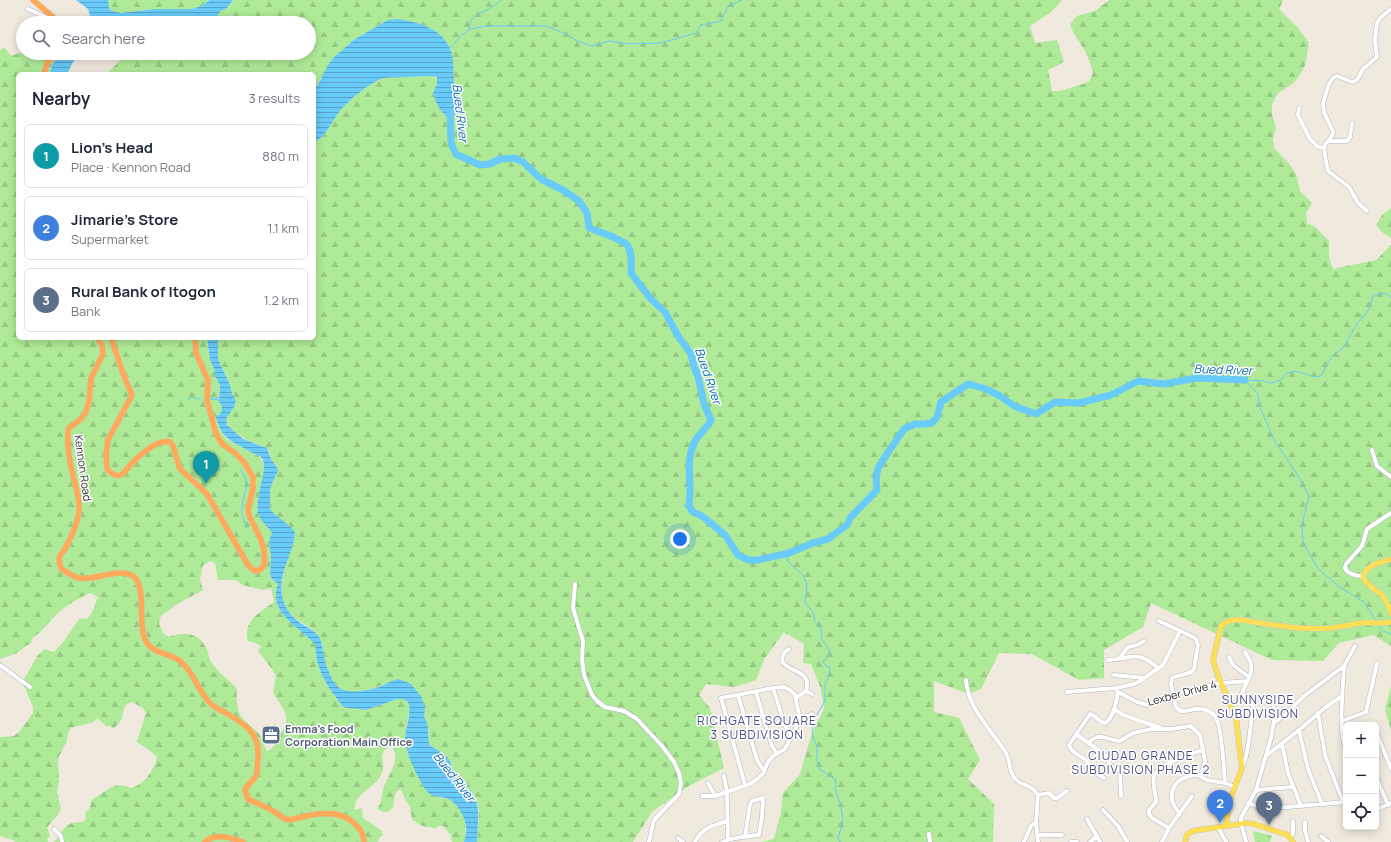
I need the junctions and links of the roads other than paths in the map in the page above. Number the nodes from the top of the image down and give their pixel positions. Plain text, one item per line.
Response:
1 (33, 0) edge
2 (28, 9) dead end
3 (1391, 9) edge
4 (43, 16) edge
5 (52, 16) edge
6 (50, 60) edge
7 (45, 72) edge
8 (1299, 108) dead end
9 (1352, 123) dead end
10 (1328, 142) junction
11 (1324, 148) junction
12 (1367, 211) dead end
13 (98, 340) edge
14 (111, 340) edge
15 (195, 340) edge
16 (1372, 450) dead end
17 (1391, 477) edge
18 (1391, 513) edge
19 (1391, 559) edge
20 (1363, 577) junction
21 (575, 584) dead end
22 (1391, 613) edge
23 (1159, 621) dead end
24 (1391, 622) edge
25 (1180, 631) junction
26 (1144, 642) dead end
27 (1355, 646) dead end
28 (789, 649) dead end
29 (1245, 652) dead end
30 (1229, 657) dead end
31 (1119, 659) junction
32 (1108, 660) dead end
33 (1377, 663) dead end
34 (0, 665) edge
35 (1344, 666) junction
36 (1158, 668) junction
37 (1114, 675) dead end
38 (1144, 678) junction
39 (1248, 679) junction
40 (966, 680) dead end
41 (1221, 683) junction
42 (30, 687) dead end
43 (773, 688) junction
44 (1117, 690) junction
45 (806, 691) junction
46 (756, 692) junction
47 (1067, 692) dead end
48 (812, 694) dead end
49 (1174, 694) junction
50 (738, 695) junction
51 (1342, 696) junction
52 (796, 698) junction
53 (1272, 699) dead end
54 (1114, 709) junction
55 (1318, 713) junction
56 (812, 714) dead end
57 (800, 720) junction
58 (1342, 721) junction
59 (1274, 723) junction
60 (1343, 728) edge
61 (1164, 729) junction
62 (1299, 730) junction
63 (1076, 734) junction
64 (792, 736) junction
65 (1379, 739) edge
66 (1088, 742) junction
67 (1282, 744) junction
68 (1203, 750) junction
69 (777, 754) junction
70 (1266, 756) junction
71 (1242, 768) junction
72 (1391, 769) edge
73 (764, 771) junction
74 (724, 776) dead end
75 (1201, 776) junction
76 (1104, 778) dead end
77 (708, 783) dead end
78 (1225, 783) junction
79 (1379, 783) edge
80 (745, 785) junction
81 (1235, 787) junction
82 (1292, 787) junction
83 (1256, 790) junction
84 (1067, 791) dead end
85 (727, 792) junction
86 (1038, 795) junction
87 (702, 796) dead end
88 (715, 796) junction
89 (1121, 796) dead end
90 (1192, 796) dead end
91 (1343, 800) edge
92 (1343, 802) edge
93 (1248, 803) junction
94 (1322, 804) junction
95 (1390, 804) edge
96 (1301, 806) junction
97 (1379, 808) edge
98 (1103, 810) dead end
99 (1180, 814) junction
100 (1087, 819) dead end
101 (727, 821) junction
102 (1293, 821) dead end
103 (1036, 822) junction
104 (1304, 822) dead end
105 (1243, 823) junction
106 (1226, 826) junction
107 (1218, 827) junction
108 (1169, 828) junction
109 (54, 829) dead end
110 (1029, 832) junction
111 (929, 834) dead end
112 (1037, 834) junction
113 (1062, 834) dead end
114 (1096, 836) junction
115 (1321, 836) dead end
116 (745, 837) junction
117 (678, 838) dead end
118 (728, 840) junction
119 (1291, 840) edge
120 (62, 842) edge
121 (205, 842) edge
122 (242, 842) edge
123 (364, 842) edge
124 (649, 842) edge
125 (683, 842) edge
126 (695, 842) edge
127 (722, 842) edge
128 (930, 842) edge
129 (1024, 842) edge
130 (1038, 842) edge
131 (1071, 842) edge
132 (1077, 842) edge
133 (1090, 842) edge
134 (1100, 842) edge
135 (1127, 842) edge
136 (1162, 842) edge
137 (1185, 842) edge
138 (1226, 842) edge
139 (1246, 842) edge
140 (1308, 842) edge
141 (1328, 842) edge

1 - 5 highway
2 - 4 street
3 - 10 street
6 - 7 highway
8 - 11 street
9 - 10 street
10 - 11 street
11 - 12 street
13 - 123 highway, Kennon Road
14 - 15 highway
16 - 17 street
18 - 20 street
19 - 20 main road
20 - 22 main road
21 - 124 street
23 - 25 street
24 - 41 main road
25 - 36 street
25 - 49 street
26 - 31 street
27 - 35 street
28 - 45 street
29 - 39 street
30 - 39 street
31 - 32 street
31 - 36 street
33 - 58 street
34 - 42 street
35 - 51 street
35 - 59 street
36 - 38 street
37 - 38 street
38 - 44 street
39 - 41 street, Lexber Drive 4
39 - 71 street
40 - 86 street
41 - 49 street, Lexber Drive 4
41 - 71 main road
43 - 46 street
43 - 52 street
43 - 64 street
44 - 47 street
44 - 49 street, Lexber Drive 4
44 - 54 street
45 - 48 street
45 - 52 street
46 - 50 street
46 - 69 street
49 - 78 street
50 - 73 street
50 - 80 street
51 - 55 street
51 - 58 street
52 - 57 street
53 - 59 street
54 - 61 street
54 - 63 street
55 - 62 street
55 - 91 street
56 - 57 street
57 - 64 street
58 - 60 street
59 - 70 street
61 - 66 street
61 - 68 street
62 - 67 street
62 - 94 street
63 - 66 street
63 - 76 street
64 - 69 street
65 - 72 street
66 - 89 street
67 - 70 street
67 - 82 street
68 - 75 street
68 - 108 street
69 - 73 street
70 - 83 street
71 - 81 main road
73 - 80 street
74 - 85 street
75 - 78 street
75 - 99 street
77 - 88 street
78 - 81 street
79 - 95 street
80 - 85 street
81 - 106 main road
82 - 83 street
82 - 96 street
83 - 93 street
84 - 86 street
85 - 88 street
85 - 101 street
86 - 103 street
87 - 88 street
90 - 99 street
92 - 94 street
93 - 96 street
93 - 105 street
94 - 96 street
95 - 97 street
98 - 135 street
99 - 108 street
100 - 114 street
101 - 118 street
101 - 126 street
102 - 119 street
103 - 110 street
103 - 112 street
104 - 140 street
105 - 106 main road
105 - 119 main road
105 - 139 street
106 - 107 main road
107 - 137 main road
107 - 138 street
108 - 136 street
109 - 120 street
110 - 112 street
110 - 129 street
111 - 128 street
112 - 113 street
112 - 130 street
114 - 133 street
114 - 134 street
115 - 141 street
116 - 116 street
116 - 118 street
117 - 125 street
118 - 127 street
121 - 122 highway
131 - 132 street

